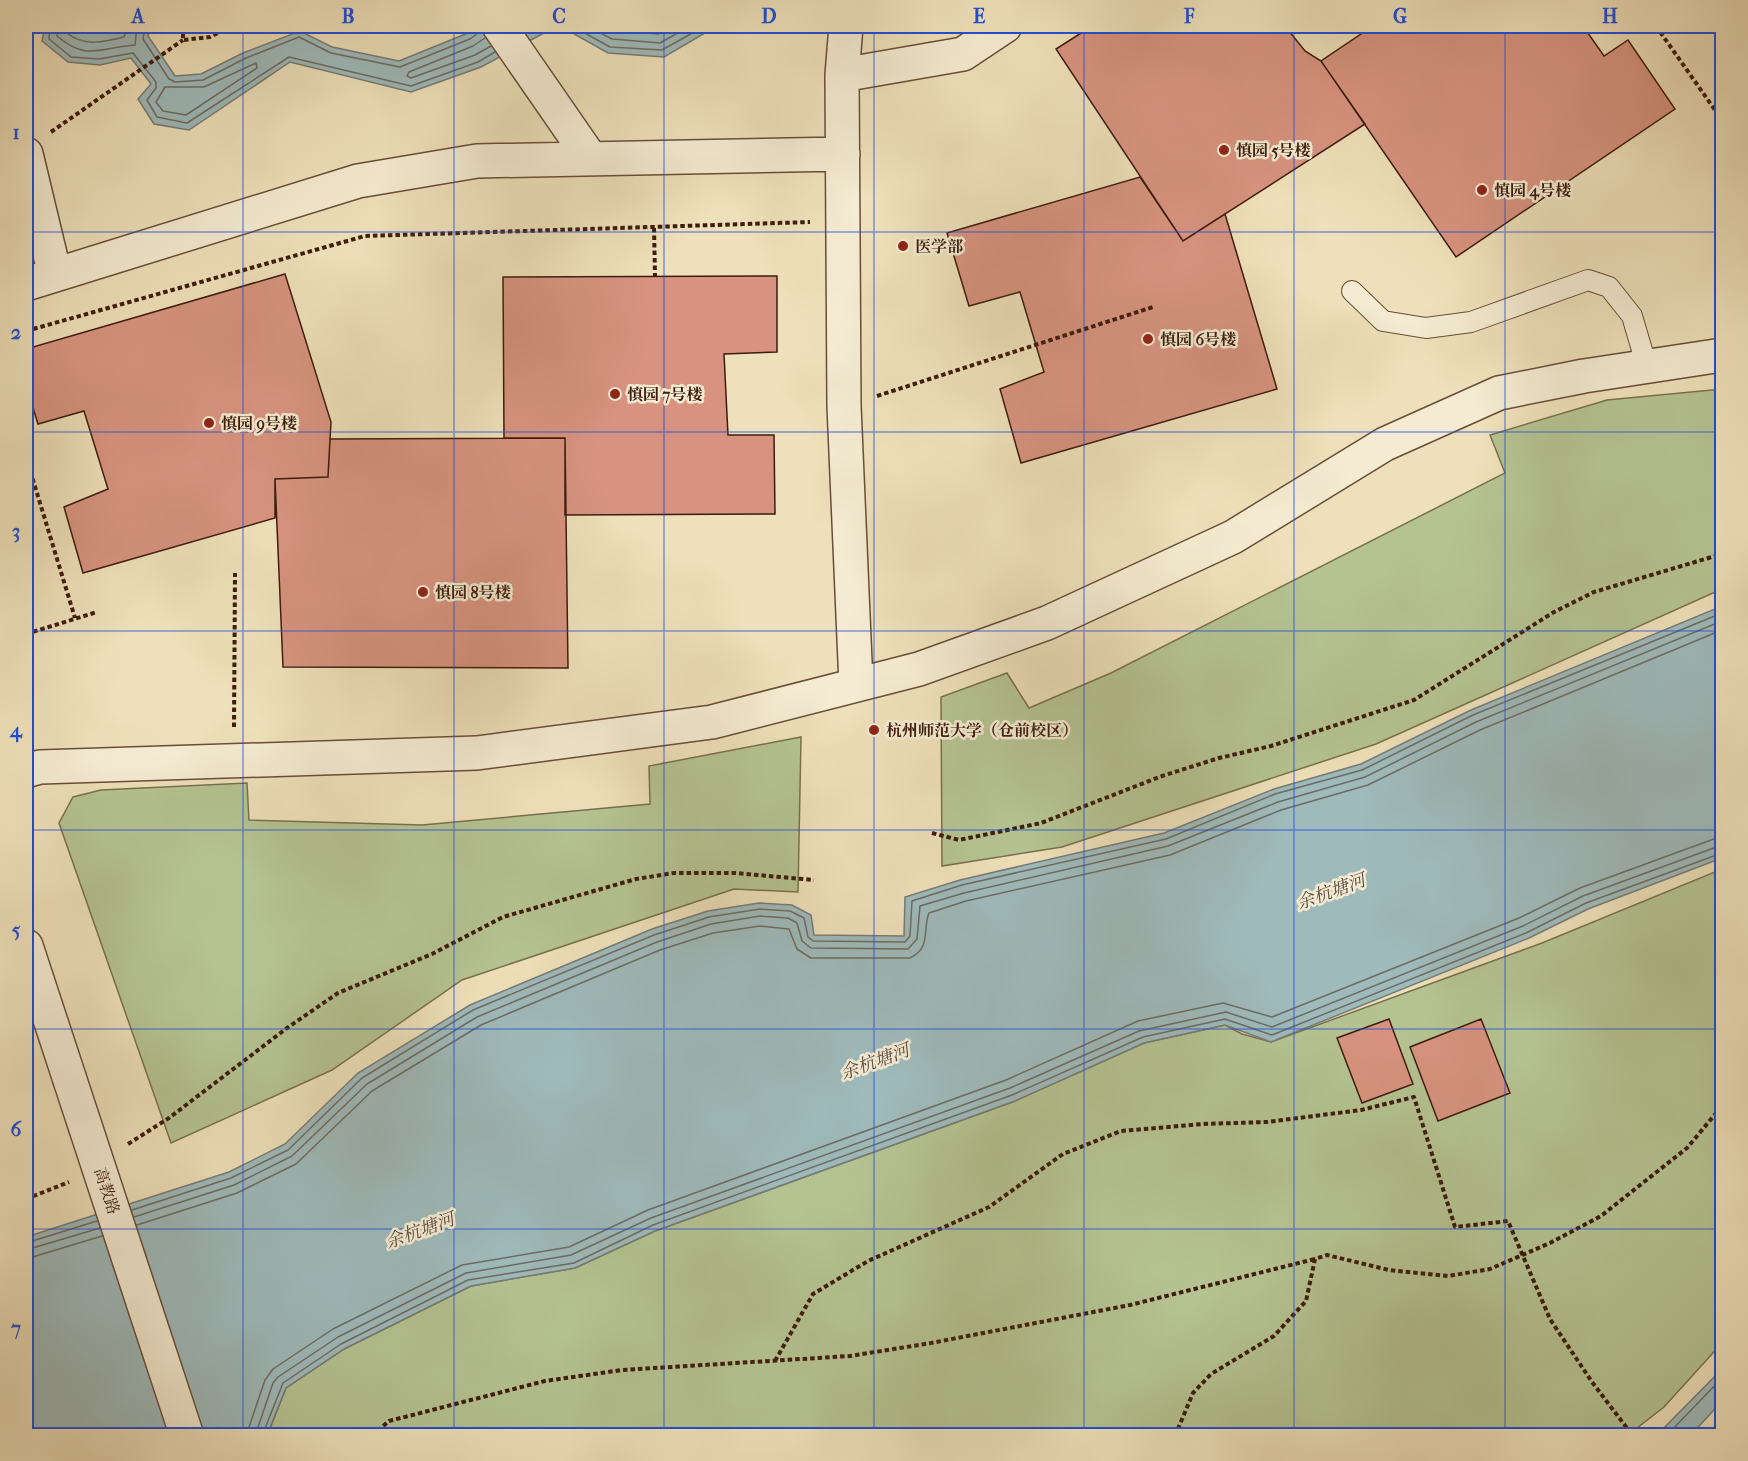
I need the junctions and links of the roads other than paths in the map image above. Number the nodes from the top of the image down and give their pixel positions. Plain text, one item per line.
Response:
1 (499, 26) edge
2 (846, 26) edge
3 (1005, 26) edge
4 (842, 75) junction
5 (35, 146) edge
6 (843, 154) junction
7 (591, 159) junction
8 (40, 280) edge
9 (1352, 291) dead end
10 (1722, 355) edge
11 (1647, 366) junction
12 (856, 685) junction
13 (26, 771) edge
14 (26, 946) edge
15 (187, 1436) edge

1 - 7 street
2 - 4 street
3 - 4 street
4 - 6 street
5 - 8 street
6 - 7 street
6 - 12 street
7 - 8 street
9 - 11 lane
10 - 11 street
11 - 12 street
12 - 13 street
14 - 15 street, 高教路, bridge

